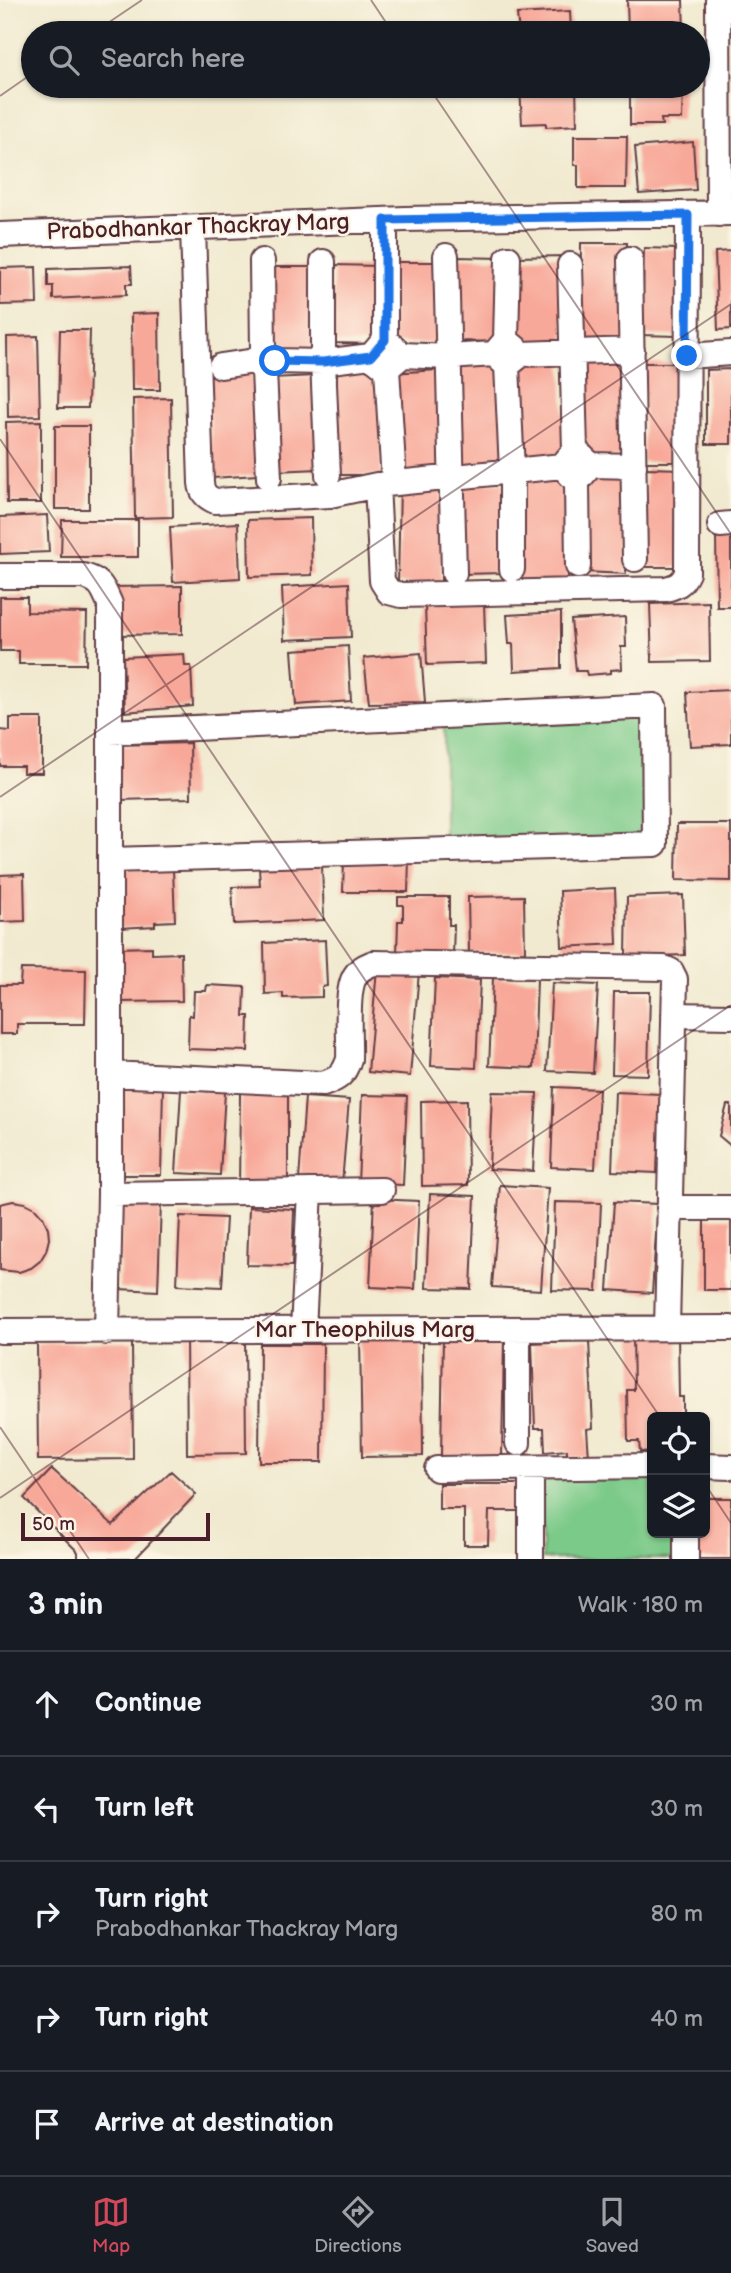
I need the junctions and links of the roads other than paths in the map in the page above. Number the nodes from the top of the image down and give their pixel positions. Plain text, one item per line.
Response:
1 (718, 0) edge
2 (710, 54) edge
3 (710, 85) edge
4 (725, 213) edge
5 (688, 215) junction
6 (385, 220) junction
7 (193, 229) junction
8 (0, 235) edge
9 (446, 256) dead end
10 (508, 258) dead end
11 (630, 260) dead end
12 (262, 261) dead end
13 (323, 262) dead end
14 (570, 265) dead end
15 (632, 350) junction
16 (572, 352) junction
17 (507, 353) junction
18 (731, 354) edge
19 (386, 355) junction
20 (687, 356) junction
21 (449, 357) junction
22 (264, 361) junction
23 (323, 362) junction
24 (221, 366) dead end
25 (576, 466) junction
26 (634, 466) junction
27 (512, 470) junction
28 (328, 475) dead end
29 (452, 477) junction
30 (269, 478) dead end
31 (386, 483) junction
32 (635, 559) dead end
33 (578, 566) dead end
34 (512, 569) dead end
35 (454, 573) dead end
36 (0, 576) edge
37 (110, 732) junction
38 (110, 860) junction
39 (674, 1015) junction
40 (731, 1016) edge
41 (110, 1074) junction
42 (382, 1190) dead end
43 (310, 1191) junction
44 (110, 1194) junction
45 (669, 1208) junction
46 (731, 1208) edge
47 (667, 1328) junction
48 (731, 1328) edge
49 (518, 1329) junction
50 (303, 1330) junction
51 (0, 1331) edge
52 (107, 1332) junction
53 (0, 1339) edge
54 (518, 1443) dead end
55 (647, 1466) edge
56 (710, 1466) edge
57 (731, 1467) edge
58 (531, 1468) junction
59 (437, 1469) dead end
60 (686, 1538) edge
61 (531, 1559) edge
62 (686, 1559) edge

1 - 2 street
3 - 4 street
4 - 5 street, Prabodhankar Thackray Marg
5 - 6 street, Prabodhankar Thackray Marg
5 - 20 street
6 - 7 street, Prabodhankar Thackray Marg
6 - 19 street
7 - 8 street, Prabodhankar Thackray Marg
7 - 31 street
9 - 21 street
10 - 17 street
11 - 15 street
12 - 22 street
13 - 23 street
14 - 16 street
15 - 16 street
15 - 26 street
16 - 17 street
16 - 25 street
17 - 21 street
17 - 27 street
18 - 20 street
19 - 21 street
19 - 23 street
19 - 31 street
20 - 31 street
21 - 29 street
22 - 23 street
22 - 24 street
22 - 30 street
23 - 28 street
25 - 26 street
25 - 27 street
25 - 33 street
26 - 32 street
27 - 29 street
27 - 34 street
29 - 31 street
29 - 35 street
36 - 37 street
37 - 38 street
37 - 38 street
38 - 41 street
39 - 40 street
39 - 41 street
39 - 45 street
41 - 44 street
42 - 43 street
43 - 44 street
43 - 50 street
44 - 52 street
45 - 46 street
45 - 47 street
47 - 48 street, Mar Theophilus Marg
47 - 49 street, Mar Theophilus Marg
49 - 50 street, Mar Theophilus Marg
49 - 54 street
50 - 52 street, Mar Theophilus Marg
51 - 52 street, Mar Theophilus Marg
51 - 53 street
55 - 58 street
56 - 57 street
58 - 59 street
58 - 61 street
60 - 62 street

